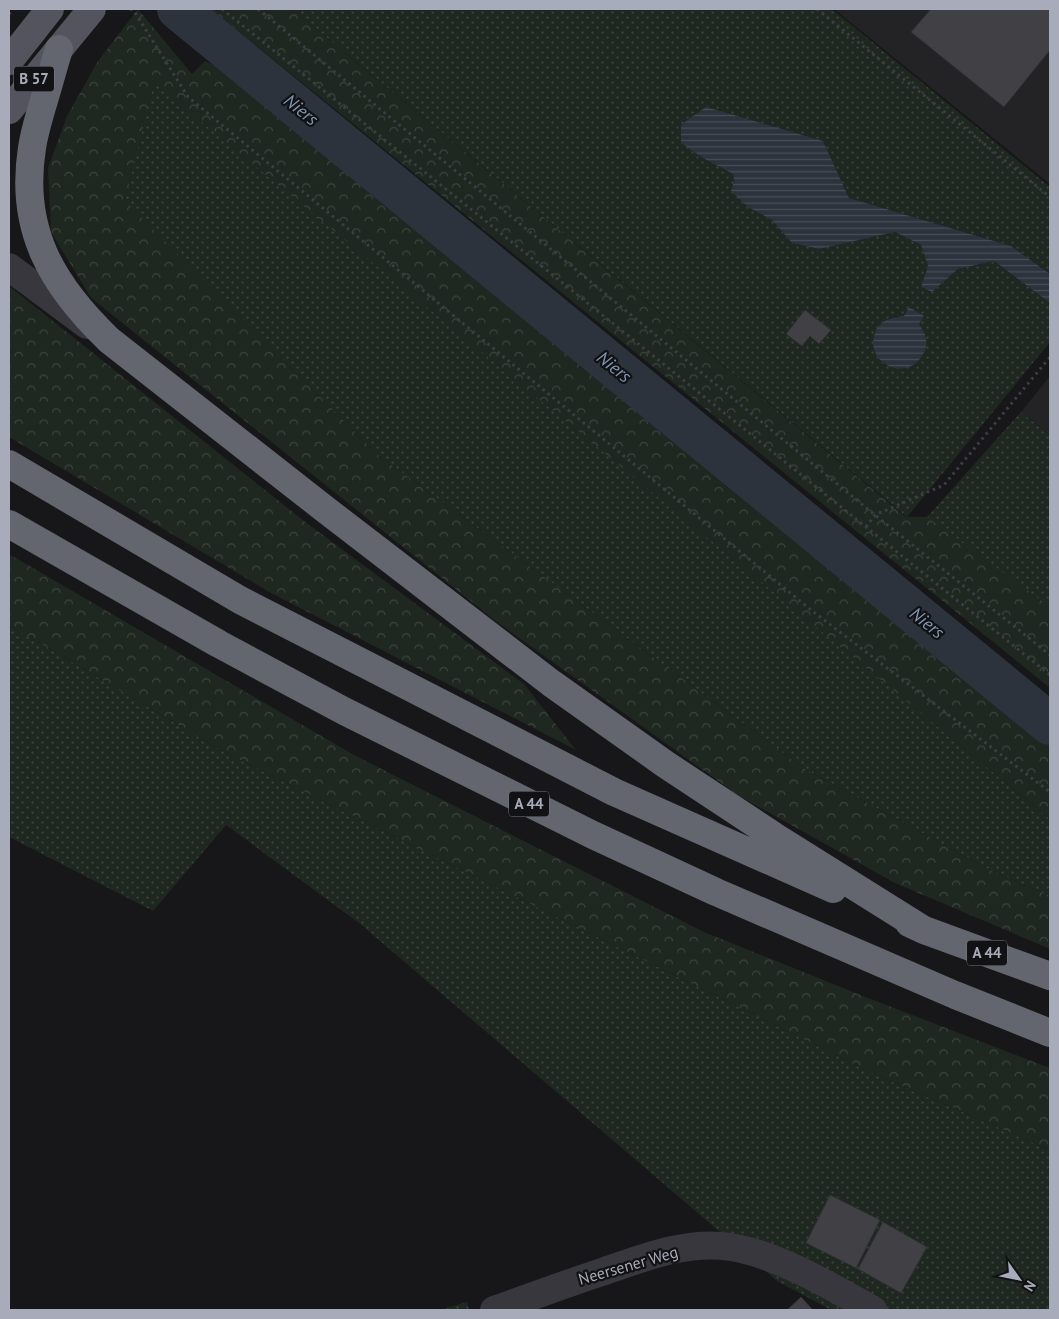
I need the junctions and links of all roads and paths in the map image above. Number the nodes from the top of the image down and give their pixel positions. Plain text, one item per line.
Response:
1 (14, 9) edge
2 (50, 9) edge
3 (130, 9) edge
4 (222, 9) edge
5 (258, 9) edge
6 (816, 9) edge
7 (9, 14) edge
8 (87, 15) edge
9 (59, 49) junction
10 (12, 55) edge
11 (9, 110) edge
12 (1050, 197) edge
13 (9, 267) edge
14 (109, 340) junction
15 (1050, 357) edge
16 (9, 464) edge
17 (875, 515) junction
18 (9, 524) edge
19 (866, 527) junction
20 (1050, 655) edge
21 (1050, 675) edge
22 (1050, 792) edge
23 (924, 930) junction
24 (1050, 976) edge
25 (1050, 1033) edge
26 (494, 1310) edge
27 (874, 1310) edge

1 - 7 path
2 - 10 main road, B 57
3 - 22 path
4 - 19 path
5 - 17 path
6 - 12 path
8 - 9 main road, B 57
9 - 11 main road, B 57
9 - 14 highway
13 - 14 street
14 - 23 highway
15 - 17 path
16 - 23 highway, A 44
17 - 19 path
17 - 20 path
18 - 25 highway, A 44
19 - 21 path
23 - 24 highway, A 44
26 - 27 street, Neersener Weg

